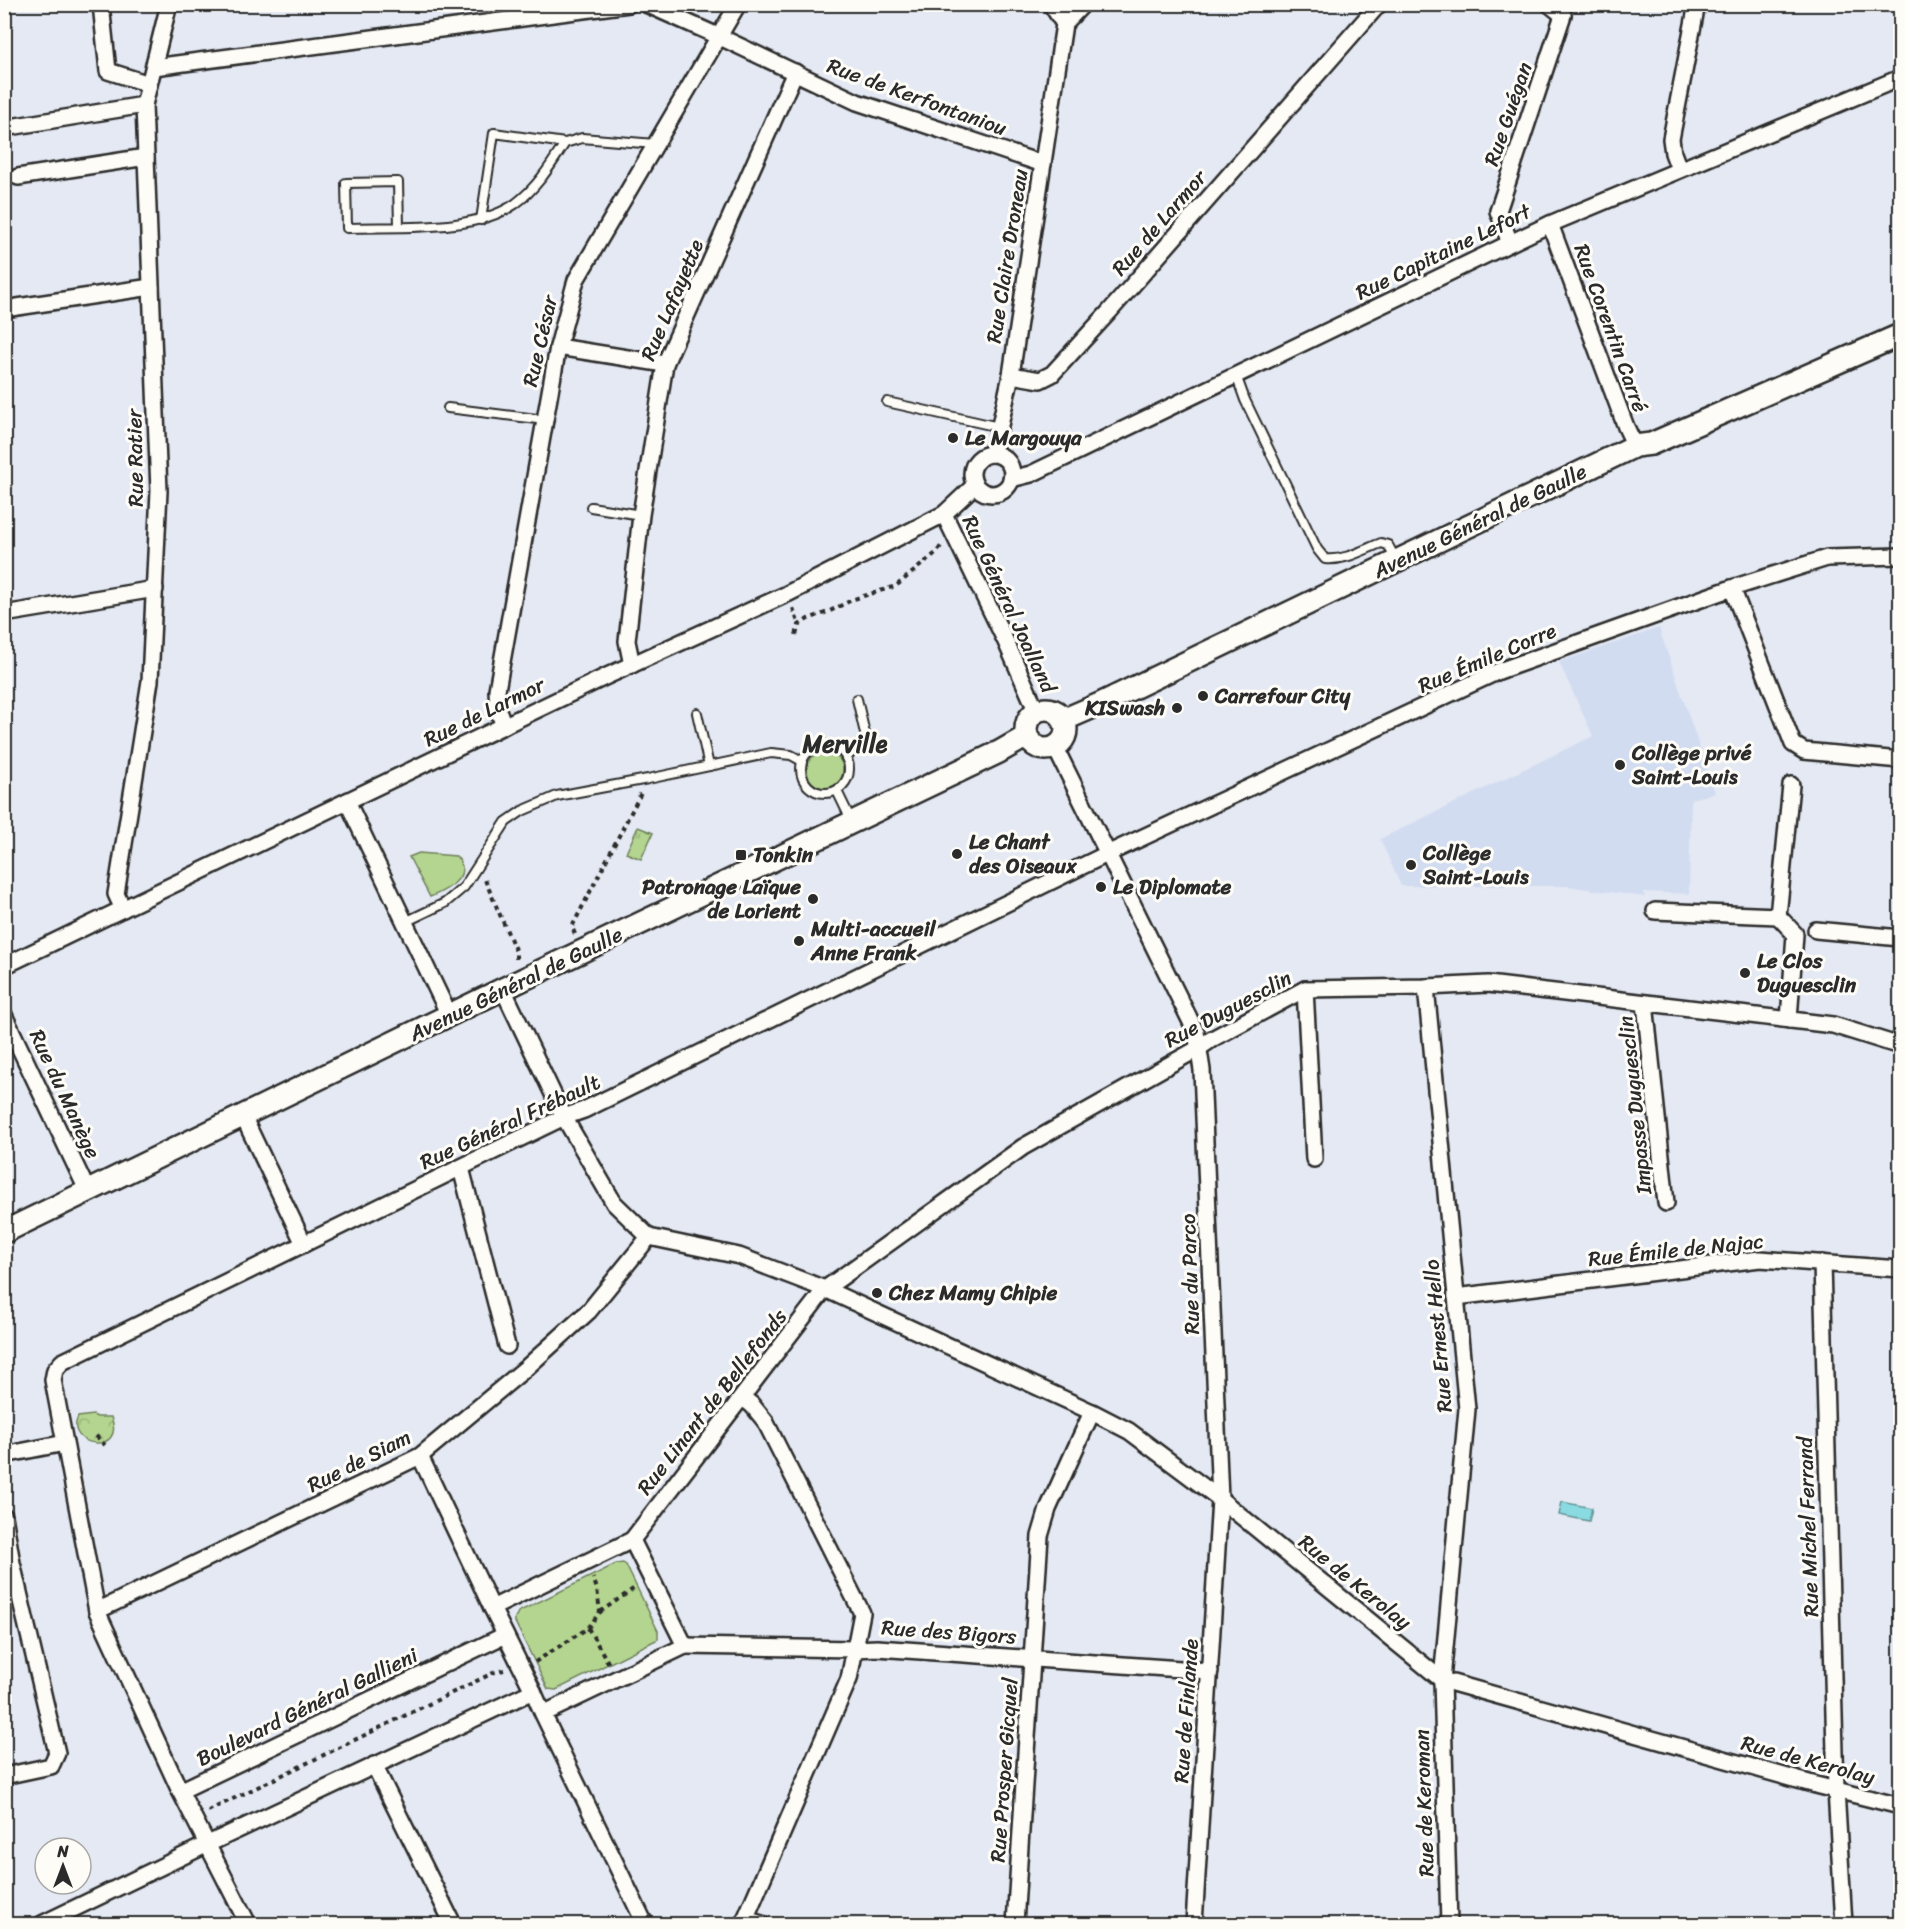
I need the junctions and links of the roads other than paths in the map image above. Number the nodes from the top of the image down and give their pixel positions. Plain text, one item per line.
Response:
1 (101, 4) edge
2 (169, 4) edge
3 (628, 4) edge
4 (646, 4) edge
5 (738, 4) edge
6 (1051, 4) edge
7 (1083, 4) edge
8 (1378, 4) edge
9 (1549, 4) edge
10 (1697, 4) edge
11 (1882, 4) edge
12 (1894, 4) edge
13 (1064, 24) junction
14 (718, 36) junction
15 (154, 67) junction
16 (795, 72) junction
17 (1900, 78) edge
18 (149, 84) junction
19 (144, 105) junction
20 (4, 128) edge
21 (565, 143) junction
22 (655, 144) junction
23 (146, 157) junction
24 (1043, 164) junction
25 (1679, 169) junction
26 (18, 177) dead end
27 (482, 220) junction
28 (1550, 224) junction
29 (399, 226) junction
30 (1510, 243) junction
31 (151, 287) junction
32 (4, 309) edge
33 (1900, 335) edge
34 (558, 347) junction
35 (665, 364) junction
36 (1011, 375) junction
37 (1236, 375) junction
38 (887, 402) dead end
39 (448, 408) dead end
40 (545, 420) junction
41 (999, 427) junction
42 (1635, 446) junction
43 (991, 454) junction
44 (1011, 479) junction
45 (975, 485) junction
46 (591, 507) dead end
47 (944, 514) junction
48 (641, 515) junction
49 (1900, 556) edge
50 (1397, 561) junction
51 (1732, 588) junction
52 (155, 589) junction
53 (4, 614) edge
54 (632, 665) junction
55 (857, 699) dead end
56 (1037, 712) junction
57 (697, 713) dead end
58 (1063, 720) junction
59 (504, 726) junction
60 (1027, 736) junction
61 (1055, 747) junction
62 (846, 758) junction
63 (1900, 760) edge
64 (802, 761) junction
65 (710, 766) junction
66 (1791, 785) dead end
67 (837, 791) junction
68 (347, 801) junction
69 (852, 822) junction
70 (1107, 854) junction
71 (123, 909) junction
72 (1655, 911) dead end
73 (1778, 916) junction
74 (405, 922) junction
75 (1816, 930) dead end
76 (1900, 938) edge
77 (4, 966) edge
78 (509, 986) junction
79 (1426, 987) junction
80 (1305, 989) junction
81 (1645, 1003) junction
82 (4, 1014) edge
83 (449, 1015) junction
84 (1789, 1020) junction
85 (1900, 1046) edge
86 (1199, 1048) junction
87 (243, 1116) junction
88 (564, 1117) junction
89 (1314, 1159) dead end
90 (461, 1168) junction
91 (88, 1192) junction
92 (1666, 1203) dead end
93 (4, 1232) edge
94 (649, 1237) junction
95 (304, 1244) junction
96 (1822, 1263) junction
97 (1900, 1269) edge
98 (825, 1289) junction
99 (1456, 1297) junction
100 (507, 1346) dead end
101 (743, 1398) junction
102 (1092, 1412) junction
103 (65, 1443) junction
104 (4, 1455) edge
105 (420, 1456) junction
106 (1220, 1499) junction
107 (4, 1516) edge
108 (632, 1540) junction
109 (492, 1608) junction
110 (97, 1611) junction
111 (505, 1635) junction
112 (685, 1646) junction
113 (854, 1649) junction
114 (1032, 1659) junction
115 (1210, 1671) junction
116 (1442, 1680) junction
117 (533, 1691) junction
118 (543, 1714) junction
119 (374, 1765) junction
120 (4, 1776) edge
121 (1836, 1790) junction
122 (180, 1791) junction
123 (1900, 1806) edge
124 (208, 1844) junction
125 (744, 1922) edge
126 (42, 1924) edge
127 (248, 1924) edge
128 (453, 1924) edge
129 (645, 1924) edge
130 (762, 1924) edge
131 (1015, 1924) edge
132 (1194, 1924) edge
133 (1449, 1924) edge
134 (1844, 1924) edge

1 - 18 street
2 - 15 street, Rue Ratier
3 - 15 street
4 - 14 street, Rue de Kerfontaniou
5 - 14 street, Rue César
6 - 13 street
7 - 13 street
8 - 36 street, Rue de Larmor
9 - 30 street, Rue Guégan
10 - 25 street
11 - 12 lane
13 - 24 street, Rue Claire Droneau
14 - 16 street, Rue de Kerfontaniou
14 - 22 street, Rue César
15 - 18 street, Rue Ratier
16 - 24 street, Rue de Kerfontaniou
16 - 35 street, Rue Lafayette
17 - 25 street, Rue Capitaine Lefort
18 - 19 street, Rue Ratier
19 - 20 street
19 - 23 street, Rue Ratier
21 - 22 lane
21 - 27 lane
21 - 27 lane
22 - 34 street, Rue César
23 - 26 street
23 - 31 street, Rue Ratier
24 - 36 street, Rue Claire Droneau
25 - 28 street, Rue Capitaine Lefort
27 - 29 lane
28 - 30 street, Rue Capitaine Lefort
28 - 42 street, Rue Corentin Carré
29 - 29 lane
30 - 37 street, Rue Capitaine Lefort
31 - 32 street
31 - 52 street, Rue Ratier
33 - 42 main road, Avenue Général de Gaulle
34 - 35 street
34 - 40 street, Rue César
35 - 48 street, Rue Lafayette
36 - 41 street
37 - 44 street, Rue Capitaine Lefort
37 - 50 lane
38 - 41 lane
39 - 40 lane
40 - 59 street, Rue César
41 - 43 street
42 - 50 main road, Avenue Général de Gaulle
43 - 44 street
43 - 45 street
44 - 45 street
45 - 47 street, Rue de Larmor
46 - 48 lane
47 - 54 street, Rue de Larmor
47 - 56 street, Rue Général Joalland
48 - 54 street, Rue Lafayette
49 - 51 street, Rue Émile Corre
50 - 58 main road, Avenue Général de Gaulle
51 - 63 street
51 - 70 street, Rue Émile Corre
52 - 53 street
52 - 71 street, Rue Ratier
54 - 59 street, Rue de Larmor
55 - 62 lane
56 - 58 main road
56 - 60 main road
57 - 65 lane
58 - 61 main road
59 - 68 street, Rue de Larmor
60 - 61 main road
60 - 69 main road, Avenue Général de Gaulle
61 - 70 street
62 - 64 lane
62 - 67 lane
64 - 65 lane
64 - 67 lane
65 - 74 lane
66 - 73 street
67 - 69 lane
68 - 71 street, Rue de Larmor
68 - 74 street
69 - 78 main road, Avenue Général de Gaulle
70 - 86 street
70 - 88 street, Rue Général Frébault
71 - 77 street, Rue de Larmor
72 - 73 street
73 - 84 street
74 - 83 street
75 - 76 street
78 - 83 main road, Avenue Général de Gaulle
78 - 88 street
79 - 80 street, Rue Duguesclin
79 - 81 street, Rue Duguesclin
79 - 99 street, Rue Ernest Hello
80 - 86 street, Rue Duguesclin
80 - 89 street
81 - 84 street, Rue Duguesclin
81 - 92 street, Impasse Duguesclin
82 - 91 street, Rue du Manège
83 - 87 main road, Avenue Général de Gaulle
84 - 85 street, Rue Duguesclin
86 - 98 street, Rue Duguesclin
86 - 106 street, Rue du Parco
87 - 91 main road, Avenue Général de Gaulle
87 - 95 street
88 - 90 street, Rue Général Frébault
88 - 94 street
90 - 95 street, Rue Général Frébault
90 - 100 street
91 - 93 main road, Avenue Général de Gaulle
94 - 98 street, Rue de Kerolay
94 - 105 street, Rue de Siam
95 - 103 street, Rue Général Frébault
96 - 97 street, Rue Émile de Najac
96 - 99 street, Rue Émile de Najac
96 - 121 street, Rue Michel Ferrand
98 - 101 street, Rue Linant de Bellefonds
98 - 102 street, Rue de Kerolay
99 - 116 street, Rue Ernest Hello
101 - 108 street, Rue Linant de Bellefonds
101 - 113 street
102 - 106 street, Rue de Kerolay
102 - 114 street, Rue Prosper Gicquel
103 - 104 street
103 - 110 street, Rue Général Frébault
105 - 109 street
105 - 110 street, Rue de Siam
106 - 115 street, Rue de Finlande
106 - 116 street, Rue de Kerolay
107 - 120 street
108 - 109 street
108 - 112 street
109 - 111 street
110 - 122 street, Rue Général Frébault
111 - 117 street
111 - 122 street, Boulevard Général Gallieni
112 - 113 street, Rue des Bigors
112 - 118 street
113 - 114 street, Rue des Bigors
113 - 125 street
114 - 115 street, Rue des Bigors
114 - 131 street, Rue Prosper Gicquel
115 - 132 street, Rue de Finlande
116 - 121 street, Rue de Kerolay
116 - 133 street, Rue de Keroman
117 - 118 street
117 - 119 street
118 - 129 street
119 - 124 street
119 - 128 street
121 - 123 street, Rue de Kerolay
121 - 134 street, Rue Michel Ferrand
122 - 124 street, Boulevard Général Gallieni
124 - 126 street
124 - 127 street, Boulevard Général Gallieni
125 - 130 street

